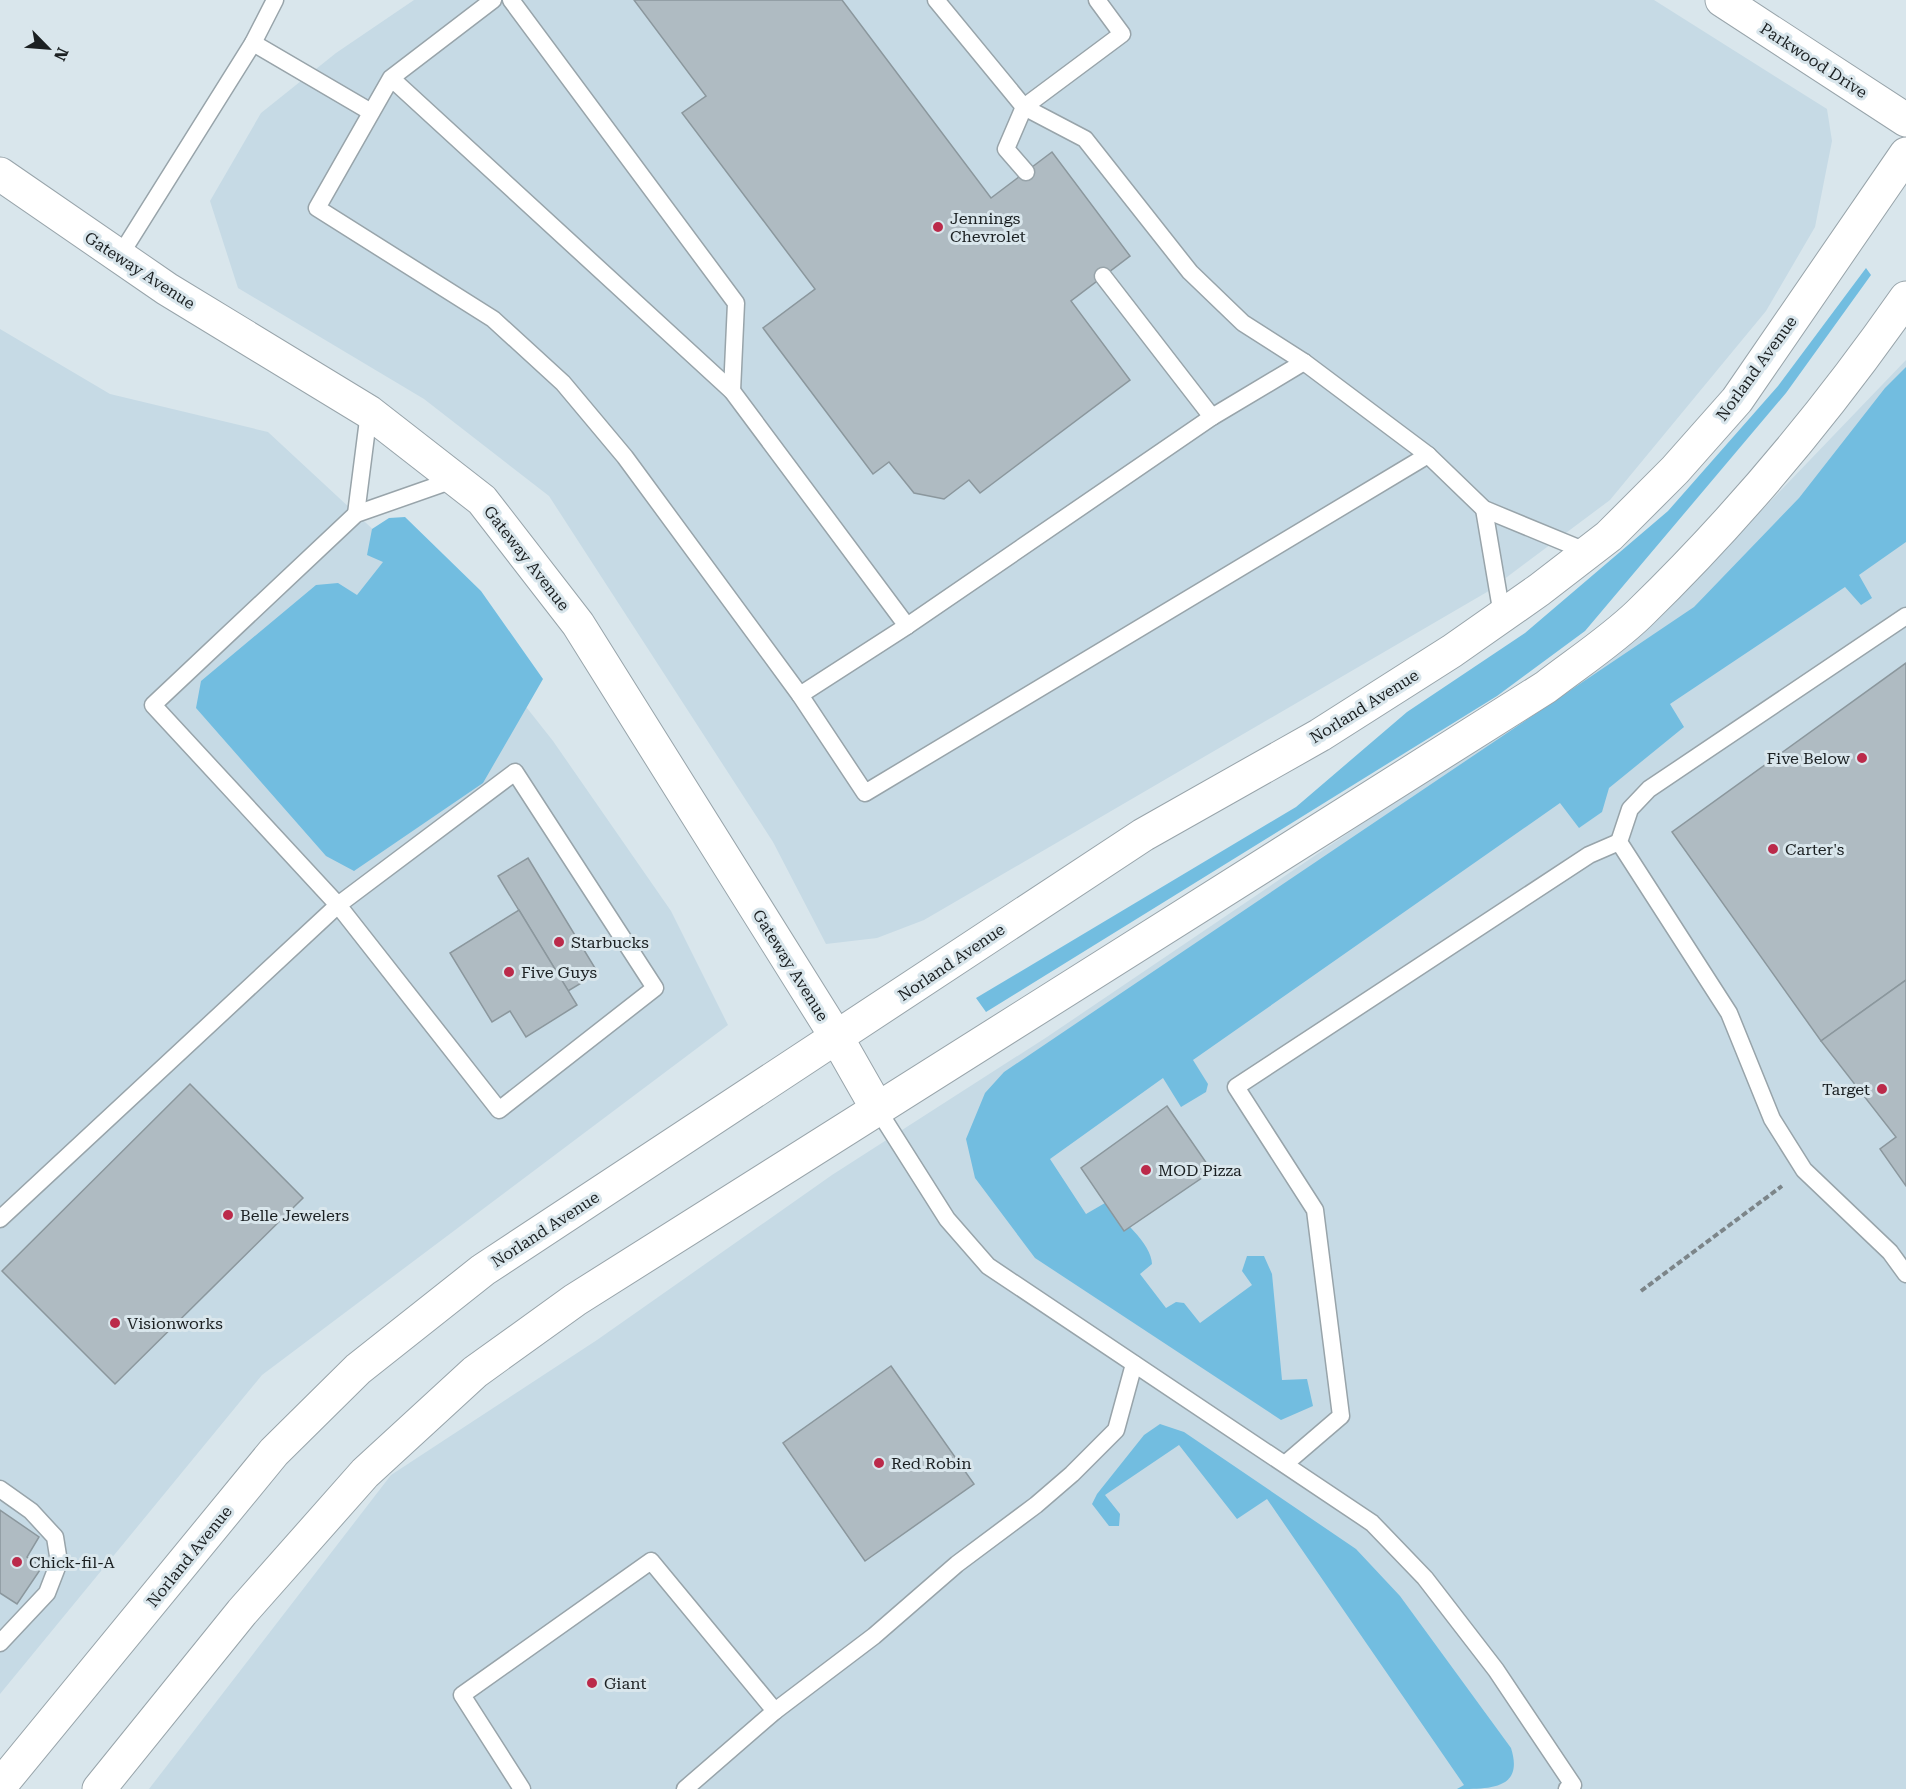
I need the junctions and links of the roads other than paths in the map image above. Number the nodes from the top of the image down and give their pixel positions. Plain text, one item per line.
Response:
1 (275, 0) edge
2 (493, 0) edge
3 (511, 0) edge
4 (936, 0) edge
5 (1097, 0) edge
6 (1722, 0) edge
7 (253, 43) junction
8 (392, 78) junction
9 (1024, 108) junction
10 (371, 112) junction
11 (1906, 120) edge
12 (1906, 154) edge
13 (1026, 172) dead end
14 (0, 174) edge
15 (119, 257) junction
16 (1103, 276) dead end
17 (1906, 298) edge
18 (1305, 362) junction
19 (732, 391) junction
20 (369, 412) junction
21 (1212, 417) junction
22 (1428, 455) junction
23 (456, 478) junction
24 (1484, 509) junction
25 (356, 514) junction
26 (1588, 552) junction
27 (1502, 615) junction
28 (1906, 616) edge
29 (907, 627) junction
30 (800, 695) junction
31 (1619, 842) junction
32 (338, 905) junction
33 (837, 1038) junction
34 (878, 1110) junction
35 (0, 1219) edge
36 (1906, 1274) edge
37 (1134, 1364) junction
38 (1286, 1464) junction
39 (0, 1489) edge
40 (0, 1643) edge
41 (775, 1711) junction
42 (0, 1786) edge
43 (1572, 1788) edge
44 (99, 1789) edge
45 (522, 1789) edge
46 (686, 1789) edge

1 - 7 lane
2 - 8 lane
3 - 19 lane
4 - 9 lane
5 - 9 lane
6 - 11 main road, Parkwood Drive
7 - 10 lane
7 - 15 lane
8 - 10 lane
8 - 19 lane
9 - 13 lane
9 - 18 lane
10 - 30 lane
12 - 26 main road, Norland Avenue
14 - 15 main road, Gateway Avenue
15 - 20 main road, Gateway Avenue
16 - 21 lane
17 - 34 main road
18 - 21 lane
18 - 22 lane
19 - 29 lane
20 - 23 main road, Gateway Avenue
20 - 25 lane
21 - 29 lane
22 - 24 lane
22 - 30 lane
23 - 25 lane
23 - 33 main road, Gateway Avenue
24 - 26 lane
24 - 27 lane
25 - 32 lane
26 - 27 main road, Norland Avenue
27 - 33 main road, Norland Avenue
28 - 31 lane
29 - 30 lane
31 - 36 lane
31 - 38 lane
32 - 32 lane
32 - 35 lane
33 - 34 main road, Gateway Avenue
33 - 42 main road, Norland Avenue
34 - 37 lane
34 - 44 main road
37 - 38 lane
37 - 41 lane
38 - 43 lane
39 - 40 lane
41 - 45 lane
41 - 46 lane

